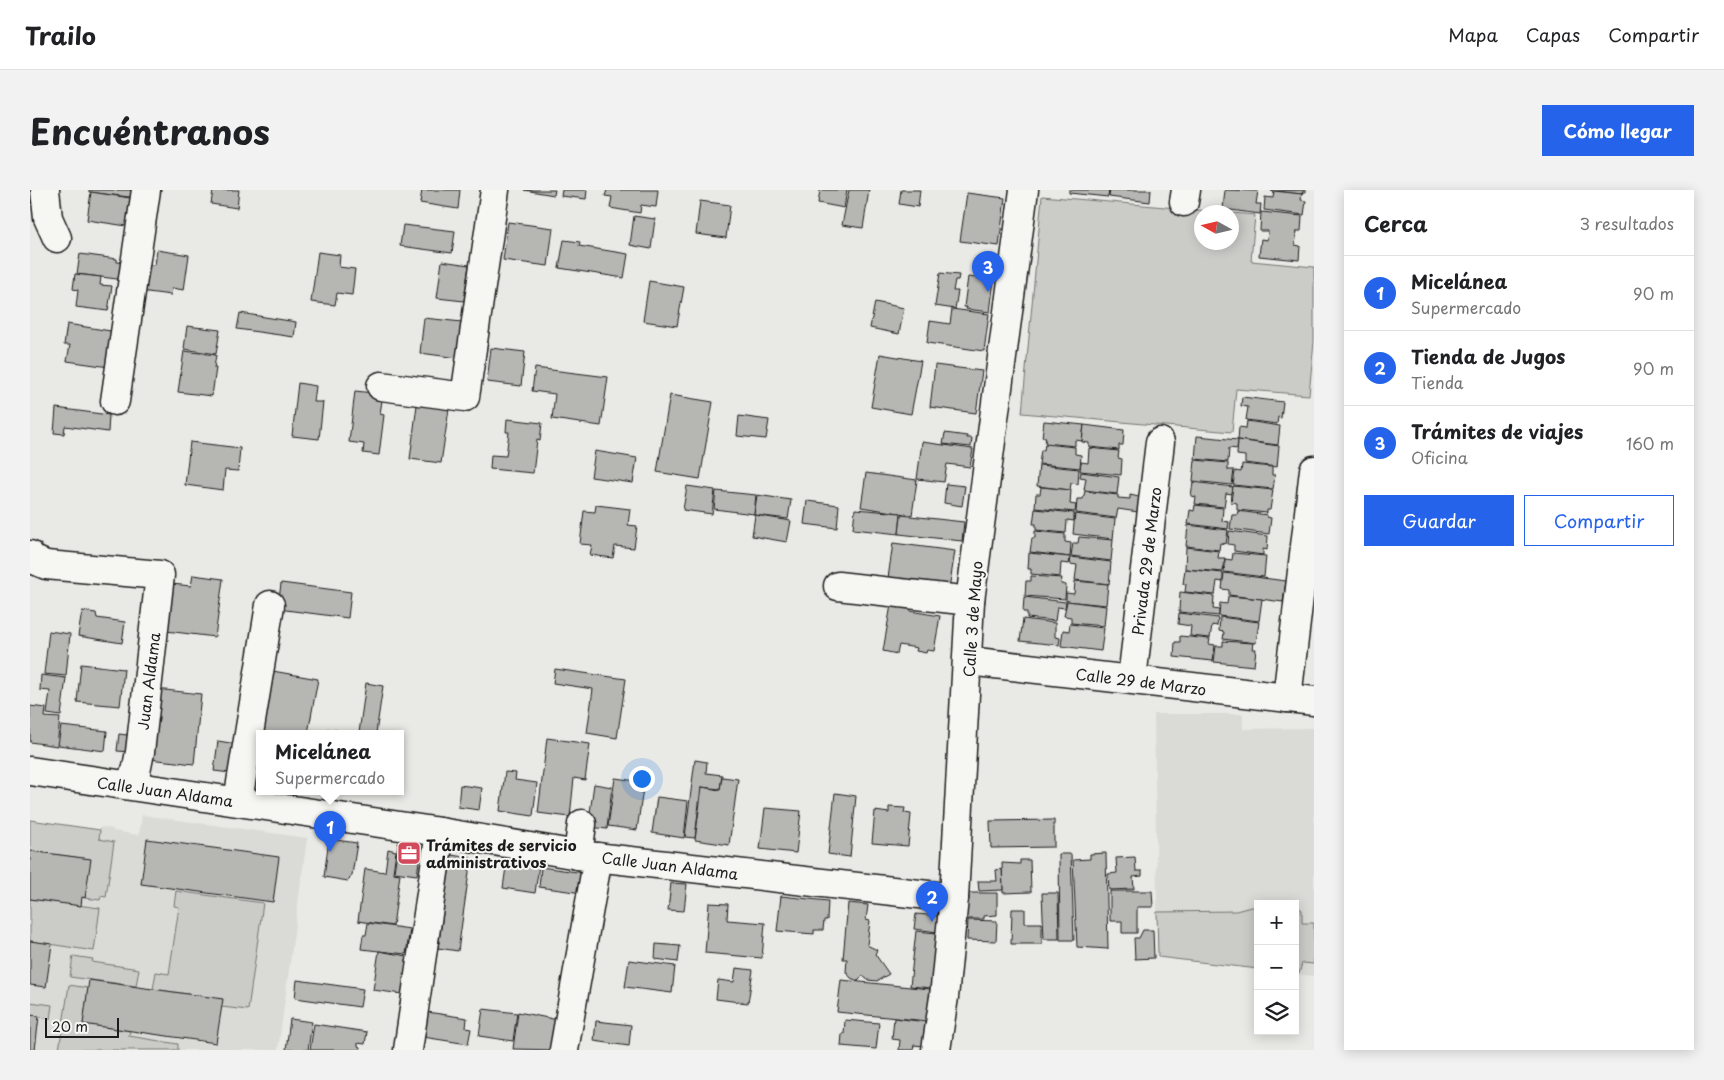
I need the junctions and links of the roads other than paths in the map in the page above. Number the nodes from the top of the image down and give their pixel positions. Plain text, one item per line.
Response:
1 (45, 190) edge
2 (146, 190) edge
3 (495, 190) edge
4 (1024, 190) edge
5 (57, 238) dead end
6 (381, 386) dead end
7 (115, 401) dead end
8 (1160, 442) dead end
9 (1314, 470) edge
10 (30, 555) edge
11 (838, 586) dead end
12 (970, 601) junction
13 (270, 605) dead end
14 (968, 661) junction
15 (1132, 679) junction
16 (1287, 698) junction
17 (1314, 702) edge
18 (30, 771) edge
19 (127, 786) junction
20 (238, 801) junction
21 (582, 824) dead end
22 (440, 832) junction
23 (588, 856) junction
24 (954, 898) junction
25 (408, 1050) edge
26 (564, 1050) edge
27 (936, 1050) edge

1 - 5 street
2 - 7 street
3 - 6 street
4 - 12 street, Calle 3 de Mayo
8 - 15 street, Privada 29 de Marzo
9 - 16 street
10 - 19 street, Juan Aldama
11 - 12 street
12 - 14 street, Calle 3 de Mayo
13 - 20 street
14 - 15 street, Calle 29 de Marzo
14 - 24 street, Calle 3 de Mayo
15 - 16 street, Calle 29 de Marzo
16 - 17 street, Calle 29 de Marzo
18 - 19 street, Calle Juan Aldama
19 - 20 street, Calle Juan Aldama
20 - 22 street, Calle Juan Aldama
21 - 23 street
22 - 23 street, Calle Juan Aldama
22 - 25 street
23 - 24 street, Calle Juan Aldama
23 - 26 street
24 - 27 street, Calle 3 de Mayo

